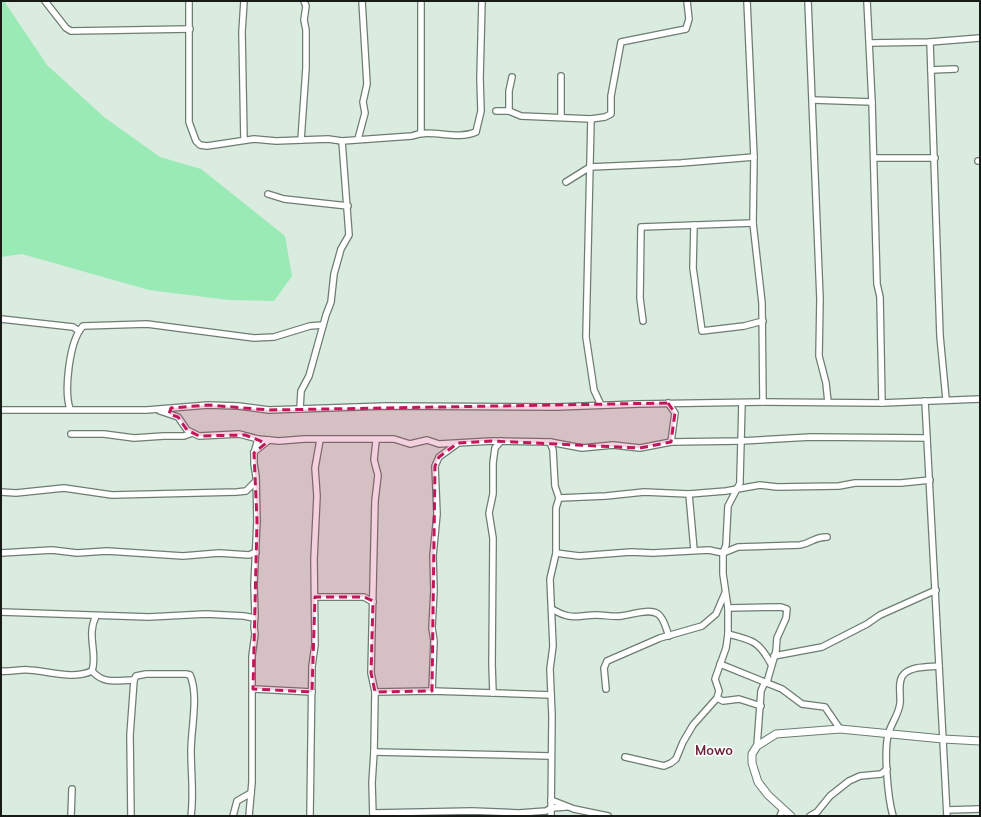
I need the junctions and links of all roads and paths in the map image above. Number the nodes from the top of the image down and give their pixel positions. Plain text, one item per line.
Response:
1 (45, 1) edge
2 (189, 1) edge
3 (244, 1) edge
4 (304, 1) edge
5 (362, 1) edge
6 (421, 1) edge
7 (482, 1) edge
8 (687, 1) edge
9 (747, 1) edge
10 (808, 1) edge
11 (867, 1) edge
12 (190, 29) junction
13 (980, 38) edge
14 (930, 42) junction
15 (870, 43) junction
16 (955, 69) dead end
17 (931, 70) junction
18 (561, 76) dead end
19 (512, 77) dead end
20 (813, 100) junction
21 (872, 102) junction
22 (496, 111) dead end
23 (509, 112) junction
24 (561, 118) junction
25 (591, 119) junction
26 (421, 133) junction
27 (358, 139) junction
28 (244, 140) junction
29 (301, 140) junction
30 (342, 141) junction
31 (754, 157) junction
32 (874, 158) junction
33 (935, 158) junction
34 (590, 167) junction
35 (566, 182) dead end
36 (268, 194) dead end
37 (348, 206) junction
38 (753, 223) junction
39 (694, 225) junction
40 (1, 319) edge
41 (643, 321) dead end
42 (763, 321) junction
43 (323, 325) junction
44 (79, 331) junction
45 (946, 399) junction
46 (980, 399) edge
47 (925, 401) junction
48 (764, 402) junction
49 (828, 402) junction
50 (668, 403) junction
51 (742, 403) junction
52 (882, 403) junction
53 (601, 405) junction
54 (70, 409) junction
55 (300, 409) junction
56 (1, 410) edge
57 (170, 411) junction
58 (192, 433) junction
59 (71, 434) dead end
60 (927, 438) junction
61 (258, 439) junction
62 (269, 440) junction
63 (320, 440) junction
64 (376, 441) junction
65 (492, 441) junction
66 (501, 441) junction
67 (742, 441) junction
68 (550, 442) junction
69 (671, 442) junction
70 (458, 443) junction
71 (557, 443) junction
72 (495, 448) junction
73 (553, 450) junction
74 (254, 453) junction
75 (930, 480) junction
76 (256, 481) junction
77 (736, 489) junction
78 (246, 491) junction
79 (1, 492) edge
80 (689, 494) junction
81 (559, 498) junction
82 (256, 502) junction
83 (827, 537) dead end
84 (694, 550) junction
85 (1, 552) edge
86 (256, 552) junction
87 (556, 553) junction
88 (723, 553) junction
89 (249, 555) junction
90 (255, 561) junction
91 (936, 590) junction
92 (725, 593) junction
93 (315, 598) junction
94 (373, 602) junction
95 (728, 608) junction
96 (552, 609) junction
97 (1, 612) edge
98 (560, 614) junction
99 (96, 616) junction
100 (254, 618) junction
101 (551, 619) junction
102 (728, 634) junction
103 (669, 636) junction
104 (774, 656) junction
105 (720, 664) junction
106 (771, 664) junction
107 (939, 666) junction
108 (1, 671) edge
109 (92, 671) junction
110 (134, 680) junction
111 (767, 682) junction
112 (253, 689) junction
113 (606, 689) dead end
114 (432, 691) junction
115 (312, 692) junction
116 (375, 692) junction
117 (493, 693) junction
118 (551, 695) junction
119 (717, 698) junction
120 (761, 706) junction
121 (840, 729) junction
122 (888, 733) junction
123 (943, 739) junction
124 (980, 741) edge
125 (757, 746) junction
126 (374, 752) junction
127 (550, 756) junction
128 (625, 757) dead end
129 (887, 769) junction
130 (72, 789) dead end
131 (251, 793) junction
132 (551, 800) junction
133 (566, 807) junction
134 (551, 808) junction
135 (980, 809) edge
136 (781, 812) edge
137 (947, 813) edge
138 (373, 814) edge
139 (71, 816) edge
140 (131, 816) edge
141 (191, 816) edge
142 (232, 816) edge
143 (249, 816) edge
144 (310, 816) edge
145 (551, 816) edge
146 (608, 816) edge
147 (791, 816) edge
148 (810, 816) edge
149 (893, 816) edge

1 - 12 street
2 - 12 street
3 - 28 street
4 - 29 street
5 - 27 street
6 - 26 street
7 - 26 street
8 - 25 street
9 - 31 street
10 - 20 street
11 - 15 street
12 - 28 street
13 - 14 street
14 - 15 street
14 - 17 street
15 - 21 street
16 - 17 street
17 - 33 street
18 - 24 street
19 - 23 street
20 - 21 street
20 - 49 street
21 - 32 street
22 - 23 street
23 - 24 street
24 - 25 street
25 - 34 street
26 - 27 street
27 - 30 street
28 - 29 street
29 - 30 street
30 - 37 street
31 - 34 street
31 - 38 street
32 - 33 street
32 - 52 street
33 - 45 street
34 - 35 street
34 - 53 street
36 - 37 street
37 - 43 street
38 - 39 street
38 - 42 street
39 - 41 street
39 - 42 street
40 - 44 street
42 - 48 street
43 - 44 street
43 - 55 street
44 - 54 street
45 - 46 street
45 - 47 street
47 - 52 street
47 - 60 street
48 - 49 street
48 - 51 street
49 - 52 street
50 - 51 street
50 - 53 street
50 - 69 street
51 - 67 street
53 - 55 street
54 - 56 street
54 - 57 street
55 - 57 street
57 - 58 street
58 - 59 street
58 - 61 street
60 - 67 street
60 - 75 street
61 - 62 street
61 - 74 street
62 - 63 street
62 - 74 street
63 - 64 street
63 - 93 street
64 - 70 street
64 - 94 street
65 - 66 street
65 - 70 street
65 - 72 street
66 - 68 street
66 - 72 street
67 - 69 street
67 - 77 street
68 - 71 street
68 - 73 street
69 - 71 street
70 - 114 street
71 - 73 street
72 - 117 street
73 - 81 street
74 - 76 street
75 - 77 street
75 - 91 street
76 - 78 street
76 - 82 street
77 - 80 street
77 - 88 street
78 - 79 street
78 - 82 street
80 - 81 street
80 - 84 street
81 - 87 street
82 - 86 street
83 - 88 street
84 - 87 street
84 - 88 street
85 - 89 street
86 - 89 street
86 - 90 street
87 - 96 street
88 - 92 street
89 - 90 street
90 - 100 street
91 - 104 street
91 - 107 street
92 - 95 street
92 - 103 street
93 - 94 street
93 - 115 street
94 - 116 street
95 - 102 street
95 - 104 street
96 - 98 street
96 - 101 street
97 - 99 street
98 - 101 street
98 - 103 street
99 - 100 street
99 - 109 street
100 - 112 street
101 - 118 street
102 - 105 street
102 - 106 street
103 - 113 street
104 - 106 street
105 - 111 street
105 - 119 street
106 - 111 street
107 - 122 street
107 - 123 street
108 - 109 street
109 - 110 street
110 - 140 street
110 - 141 street
111 - 120 street
111 - 121 street
112 - 115 street
112 - 131 street
114 - 116 street
114 - 117 street
115 - 144 street
116 - 126 street
117 - 118 street
118 - 127 street
119 - 120 street
119 - 128 street
120 - 125 street
121 - 122 street
121 - 125 street
122 - 123 street
122 - 129 street
123 - 124 street
123 - 137 street
125 - 136 street
126 - 127 street
126 - 138 street
127 - 132 street
129 - 148 street
129 - 149 street
130 - 139 street
131 - 142 street
131 - 143 street
132 - 133 street
132 - 134 street
133 - 134 street
133 - 146 street
134 - 138 street
134 - 145 street
135 - 137 street
136 - 147 street

